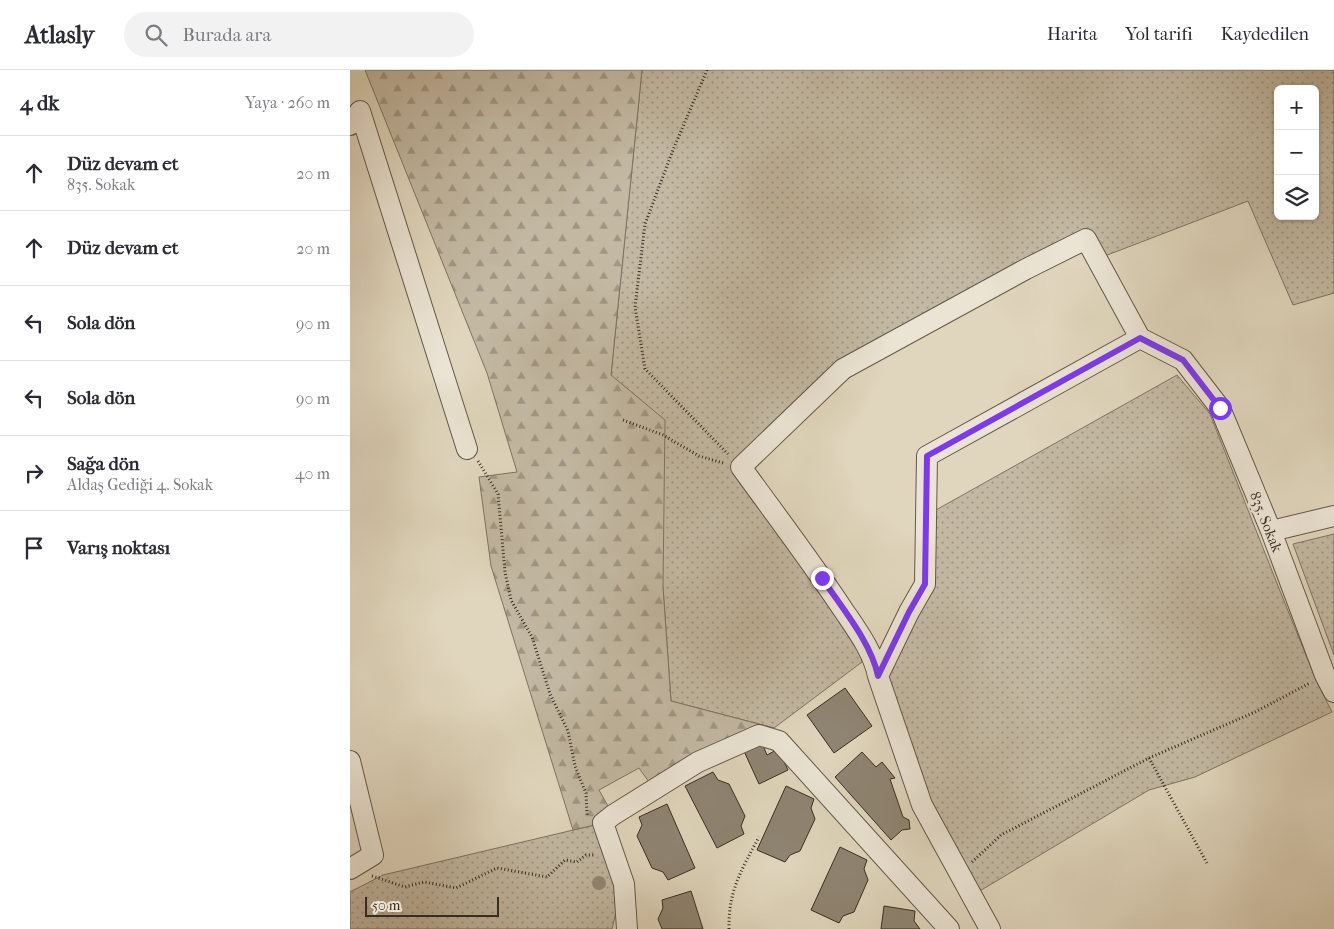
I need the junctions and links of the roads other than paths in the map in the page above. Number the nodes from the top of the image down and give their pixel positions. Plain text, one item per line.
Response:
1 (350, 125) edge
2 (1140, 338) junction
3 (467, 449) road end
4 (1334, 516) edge
5 (1271, 531) junction
6 (878, 676) junction
7 (1330, 684) edge
8 (350, 761) edge
9 (350, 869) edge
10 (627, 929) edge
11 (949, 929) edge
12 (990, 929) edge

1 - 3 street
2 - 5 street, 835. Sokak
2 - 6 street
2 - 6 street
4 - 5 street
5 - 7 street, 835. Sokak
6 - 12 street
8 - 9 street
10 - 11 street

